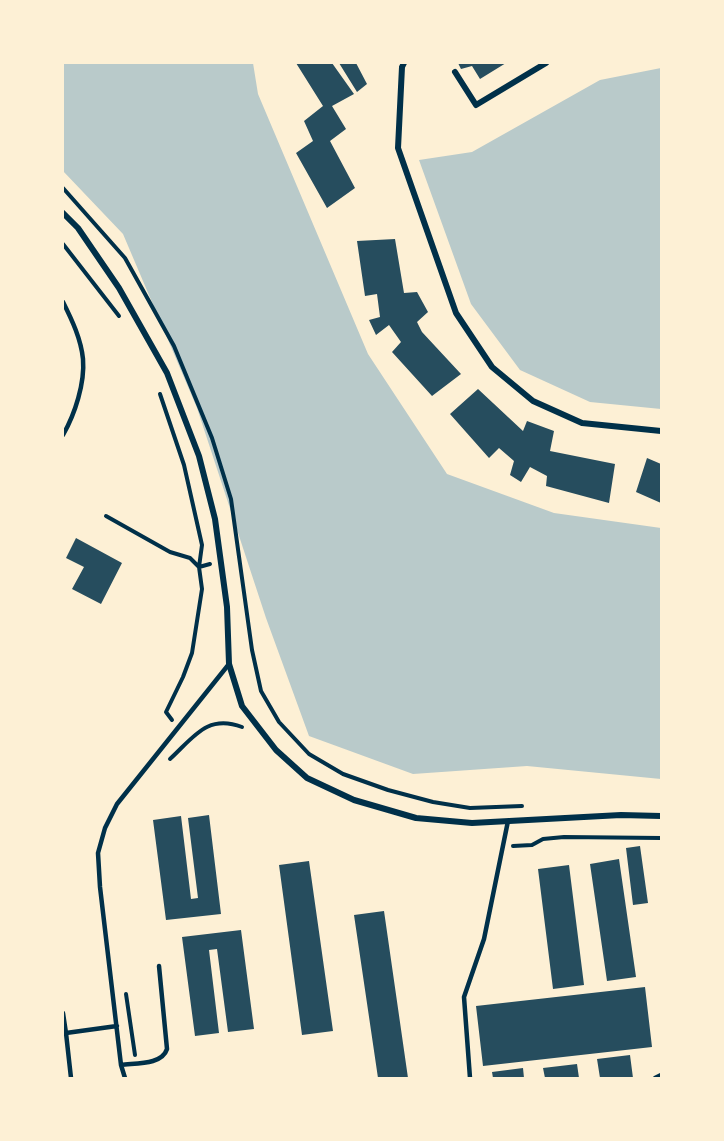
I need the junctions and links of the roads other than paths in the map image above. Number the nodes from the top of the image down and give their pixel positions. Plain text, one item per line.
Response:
1 (404, 63) edge
2 (546, 63) edge
3 (455, 72) dead end
4 (63, 213) edge
5 (63, 302) edge
6 (661, 431) edge
7 (63, 435) edge
8 (229, 664) junction
9 (661, 816) edge
10 (508, 821) junction
11 (159, 966) dead end
12 (63, 1013) edge
13 (117, 1026) junction
14 (66, 1033) junction
15 (121, 1065) junction
16 (661, 1075) edge
17 (71, 1078) edge
18 (125, 1078) edge
19 (470, 1078) edge
20 (655, 1078) edge

1 - 6 street
2 - 3 street
4 - 8 street
5 - 7 lane
8 - 10 street
8 - 13 lane
9 - 10 street
10 - 19 lane
11 - 15 lane
12 - 14 lane
13 - 14 lane
13 - 15 lane
14 - 17 lane
15 - 18 lane
16 - 20 lane

